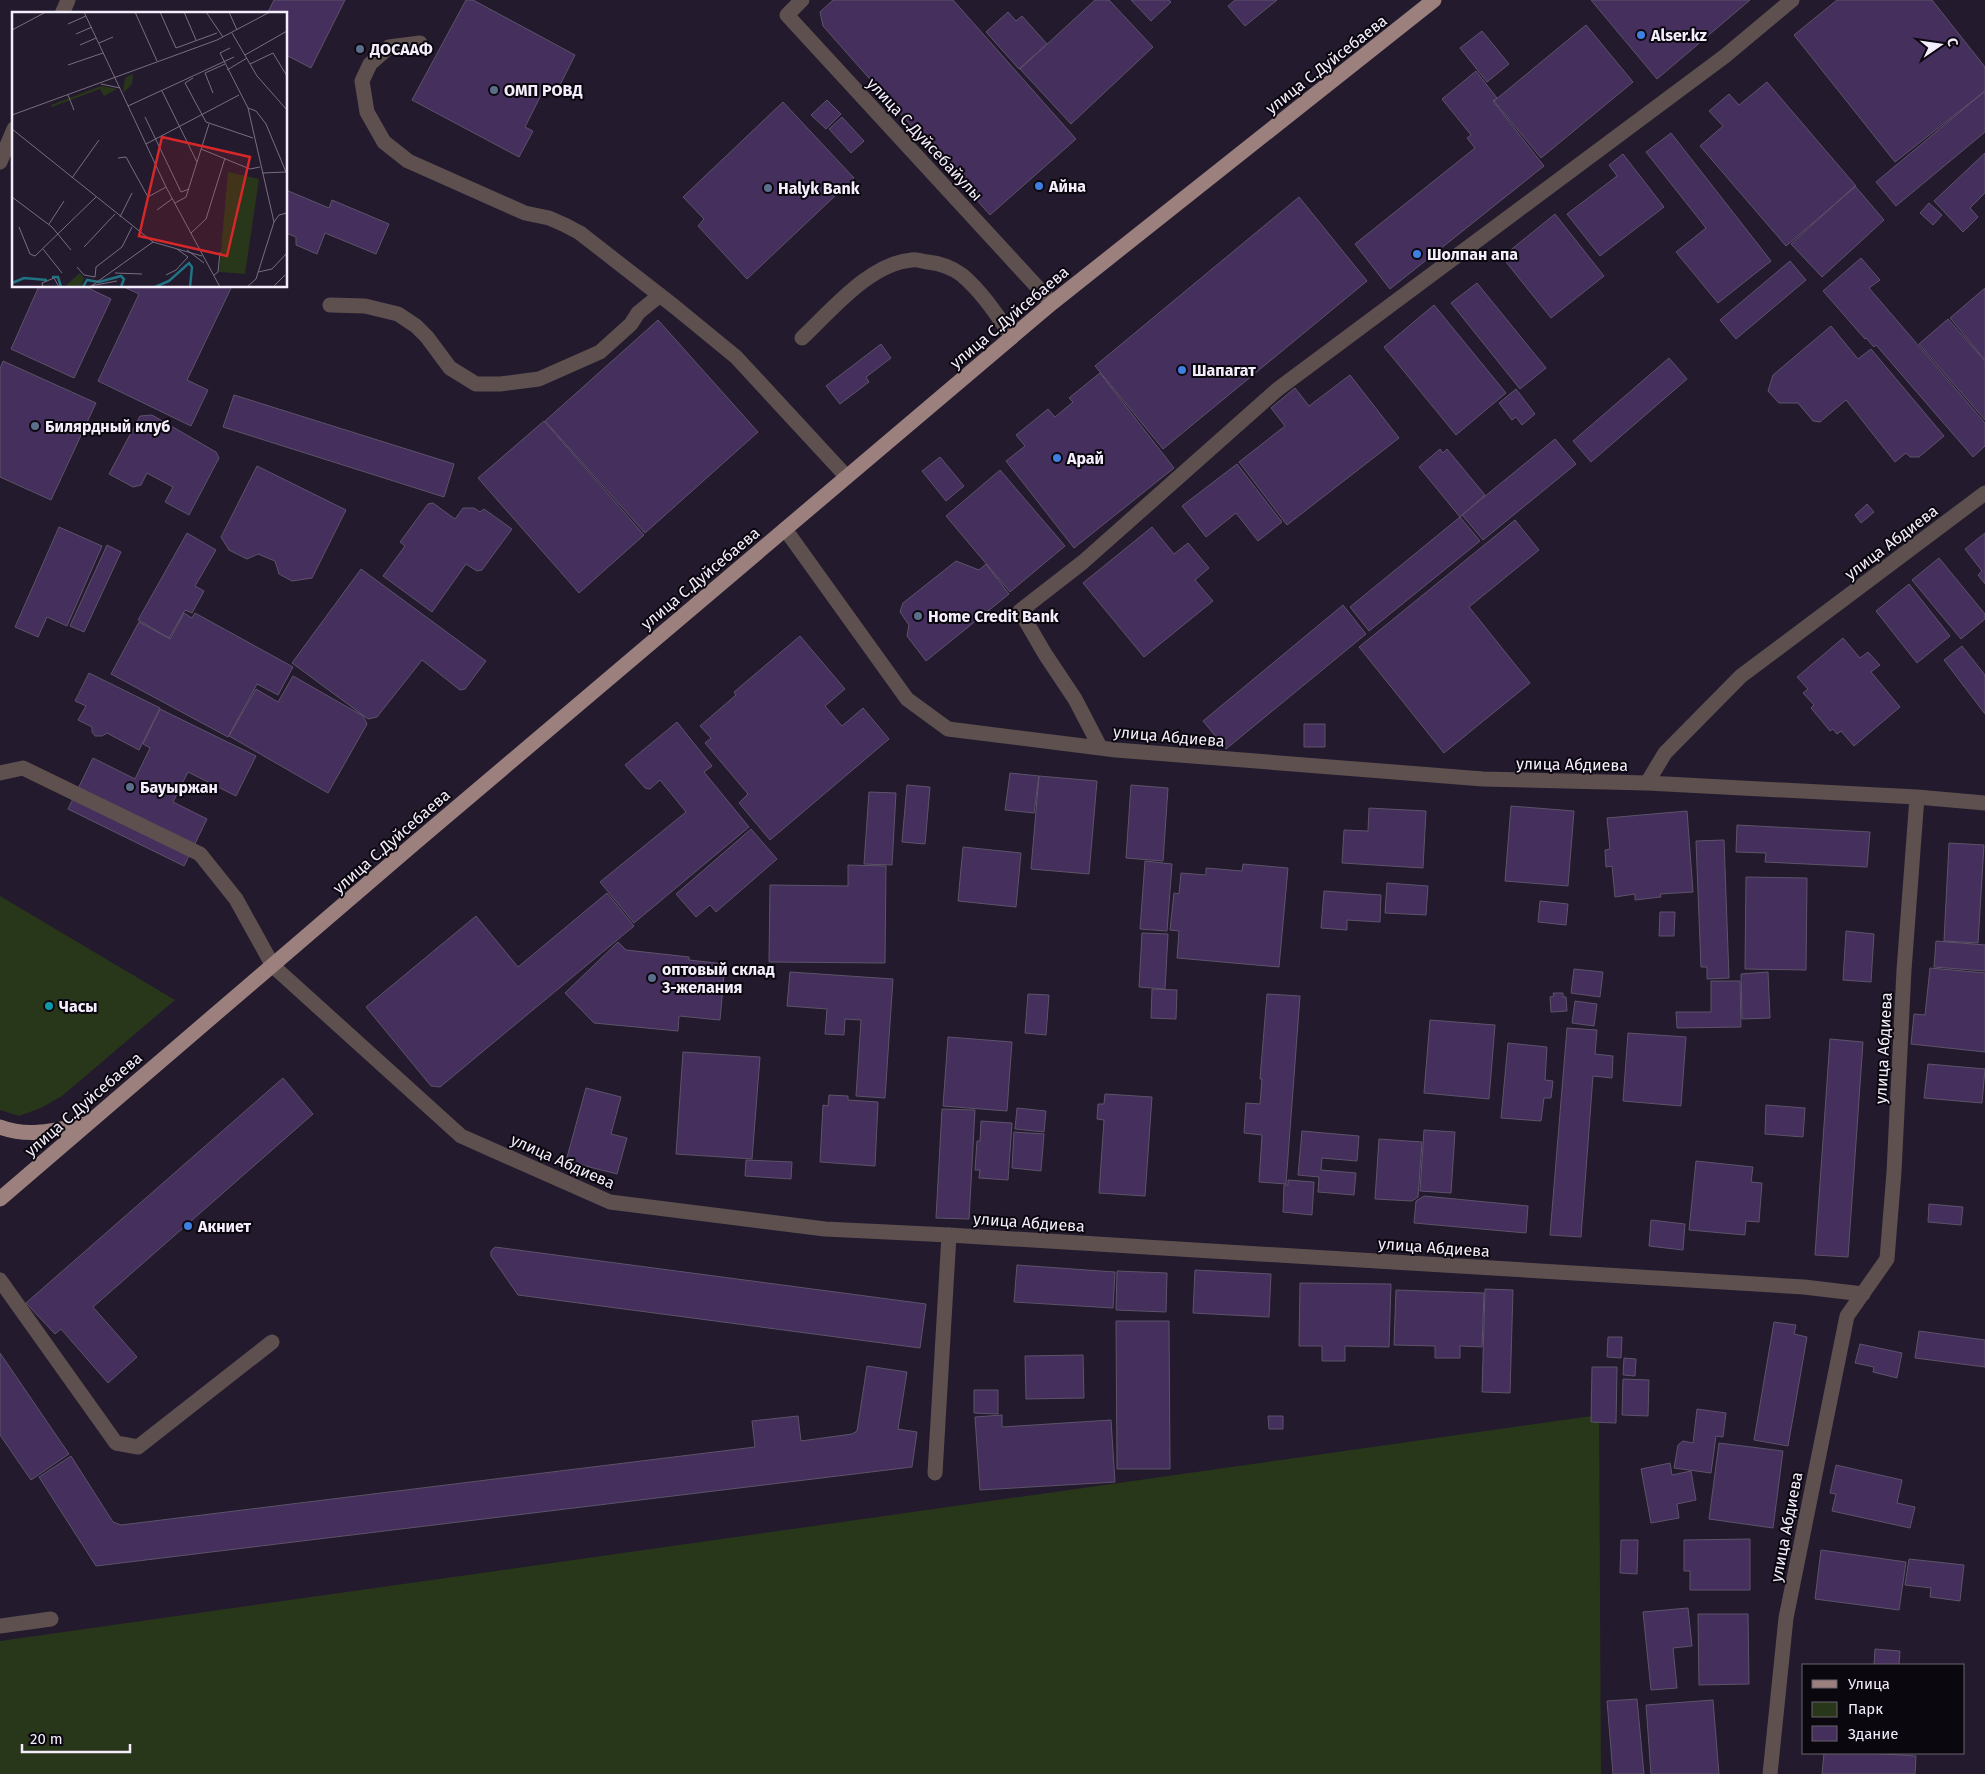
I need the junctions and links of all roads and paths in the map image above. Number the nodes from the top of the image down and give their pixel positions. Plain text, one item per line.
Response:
1 (68, 0) edge
2 (802, 0) edge
3 (1434, 0) edge
4 (1792, 0) edge
5 (63, 12) edge
6 (420, 43) dead end
7 (12, 134) edge
8 (0, 162) edge
9 (660, 295) junction
10 (1052, 303) junction
11 (330, 305) dead end
12 (1012, 337) junction
13 (802, 338) dead end
14 (846, 476) junction
15 (1985, 493) edge
16 (785, 529) junction
17 (1100, 747) junction
18 (0, 773) edge
19 (1647, 783) junction
20 (1917, 797) junction
21 (1985, 803) edge
22 (273, 966) junction
23 (86, 1123) junction
24 (0, 1128) edge
25 (0, 1199) edge
26 (949, 1234) junction
27 (0, 1280) edge
28 (1863, 1294) junction
29 (272, 1342) dead end
30 (935, 1473) dead end
31 (51, 1619) dead end
32 (0, 1626) edge
33 (1770, 1774) edge

1 - 5 street
2 - 10 street, улица С.Дуйсебайулы
3 - 10 main road, улица С.Дуйсебаева
4 - 17 street
6 - 9 street
7 - 8 street
9 - 11 street
9 - 14 street
10 - 12 main road, улица С.Дуйсебаева
12 - 13 street
12 - 14 main road, улица С.Дуйсебаева
14 - 16 main road, улица С.Дуйсебаева
15 - 19 street, улица Абдиева
16 - 17 street, улица Абдиева
16 - 22 main road, улица С.Дуйсебаева
17 - 19 street, улица Абдиева
18 - 22 street, улица Абдиева
19 - 20 street, улица Абдиева
20 - 21 street, улица Абдиева
20 - 28 street, улица Абдиева
22 - 23 main road, улица С.Дуйсебаева
22 - 26 street, улица Абдиева
23 - 24 main road
23 - 25 main road, улица С.Дуйсебаева
26 - 28 street, улица Абдиева
26 - 30 street
27 - 29 street
28 - 33 street, улица Абдиева
31 - 32 street

